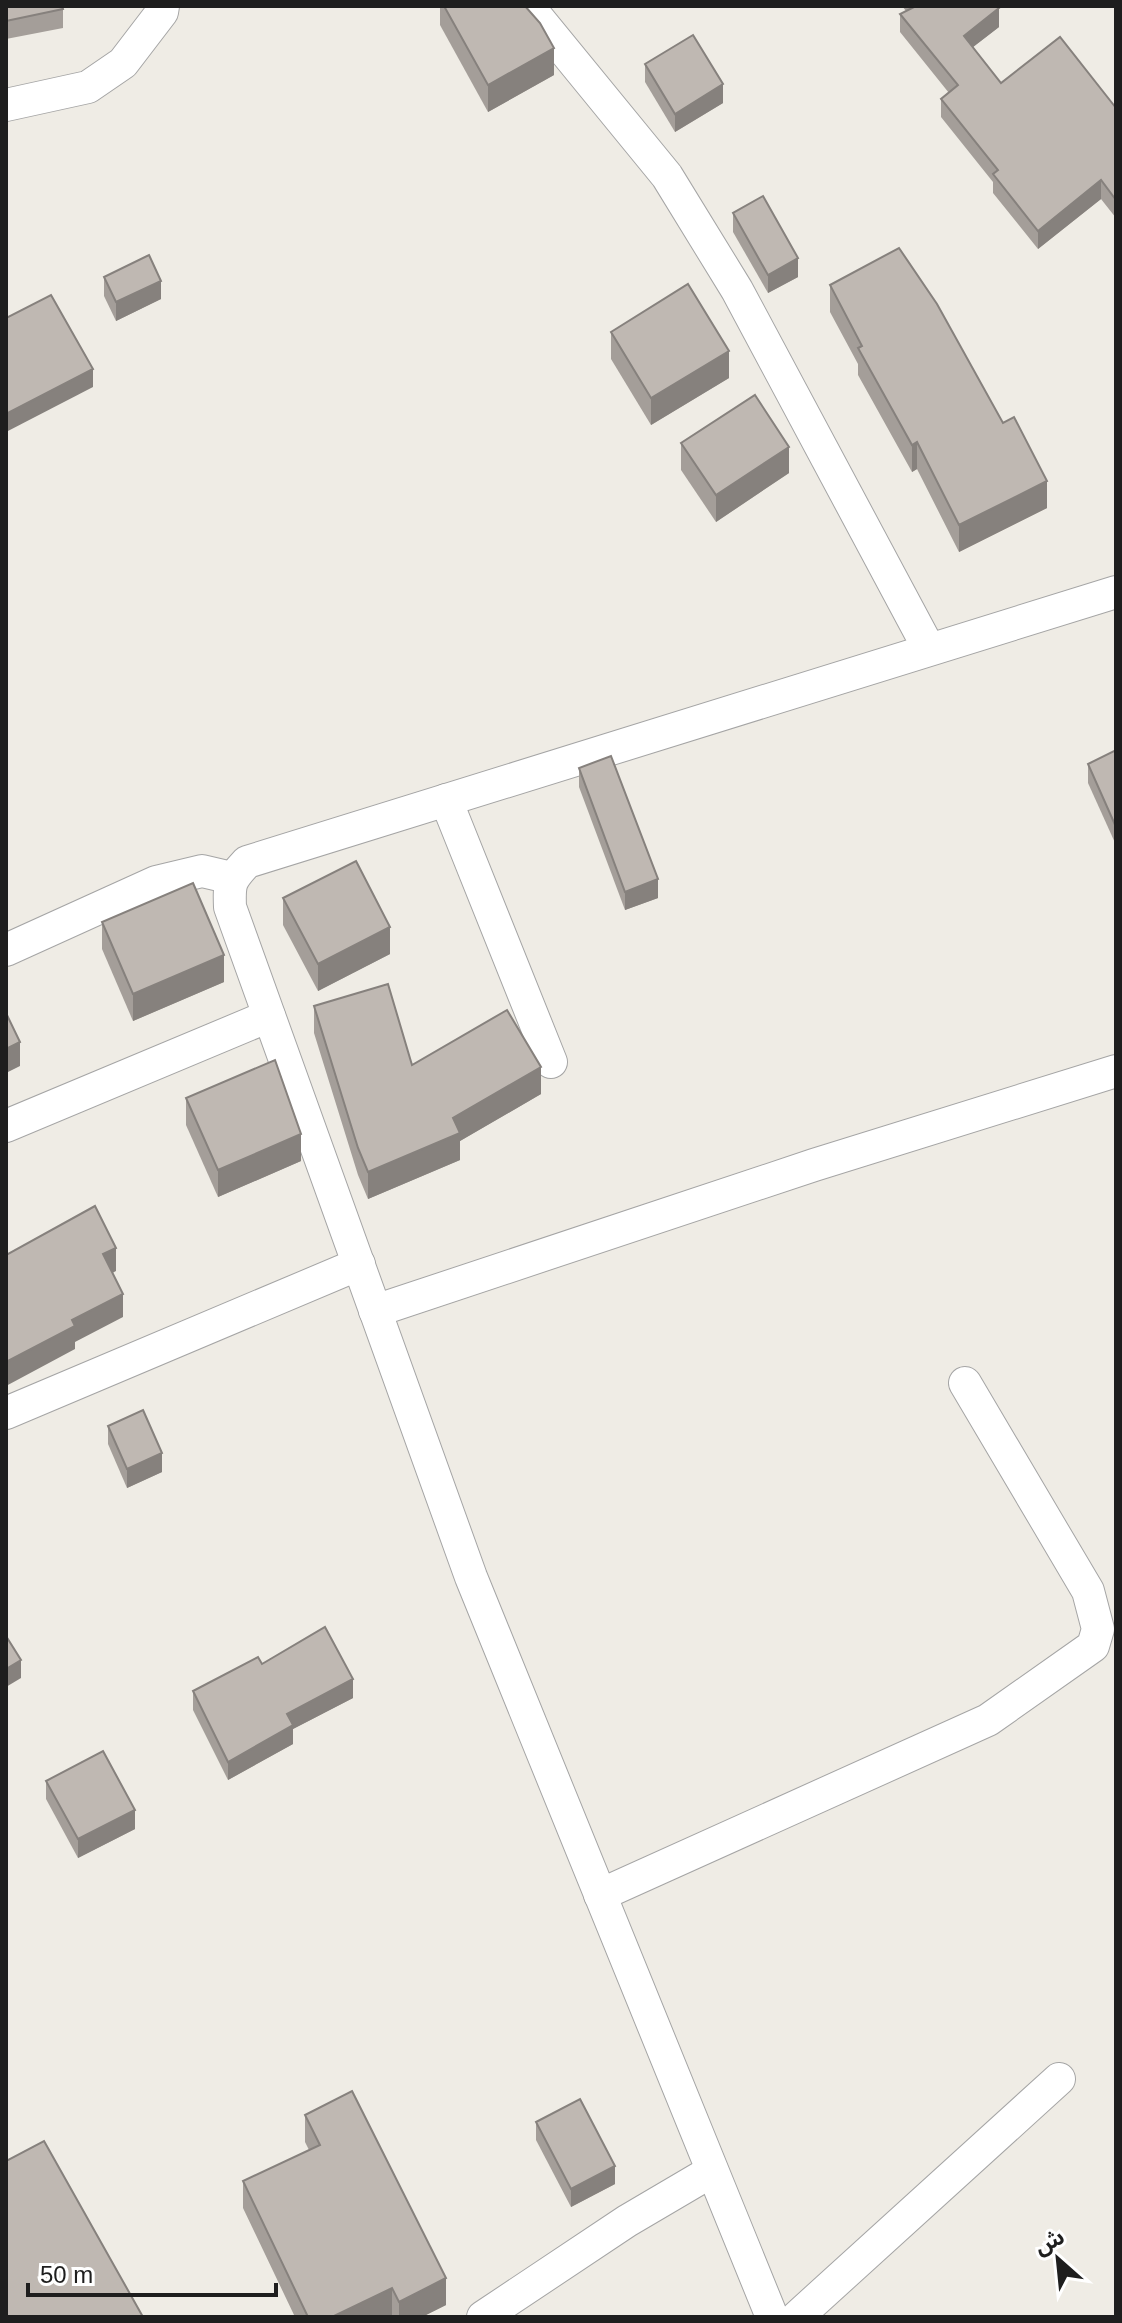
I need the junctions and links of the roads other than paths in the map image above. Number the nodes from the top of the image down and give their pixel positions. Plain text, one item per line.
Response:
1 (163, 6) edge
2 (528, 6) edge
3 (6, 105) edge
4 (1116, 592) edge
5 (929, 649) junction
6 (446, 800) junction
7 (232, 878) junction
8 (6, 950) edge
9 (269, 1016) junction
10 (551, 1062) dead end
11 (1116, 1071) edge
12 (6, 1126) edge
13 (359, 1264) junction
14 (375, 1311) junction
15 (965, 1383) dead end
16 (6, 1413) edge
17 (600, 1895) junction
18 (1059, 2079) dead end
19 (712, 2171) junction
20 (483, 2317) edge
21 (772, 2317) edge
22 (797, 2317) edge

1 - 3 street
2 - 5 street
4 - 5 street
5 - 6 street
6 - 7 street
6 - 10 street
7 - 8 street
7 - 9 street
9 - 12 street
9 - 13 street
11 - 14 street
13 - 14 street
13 - 16 street
14 - 17 street
15 - 17 street
17 - 19 street
18 - 22 street
19 - 20 street
19 - 21 street

